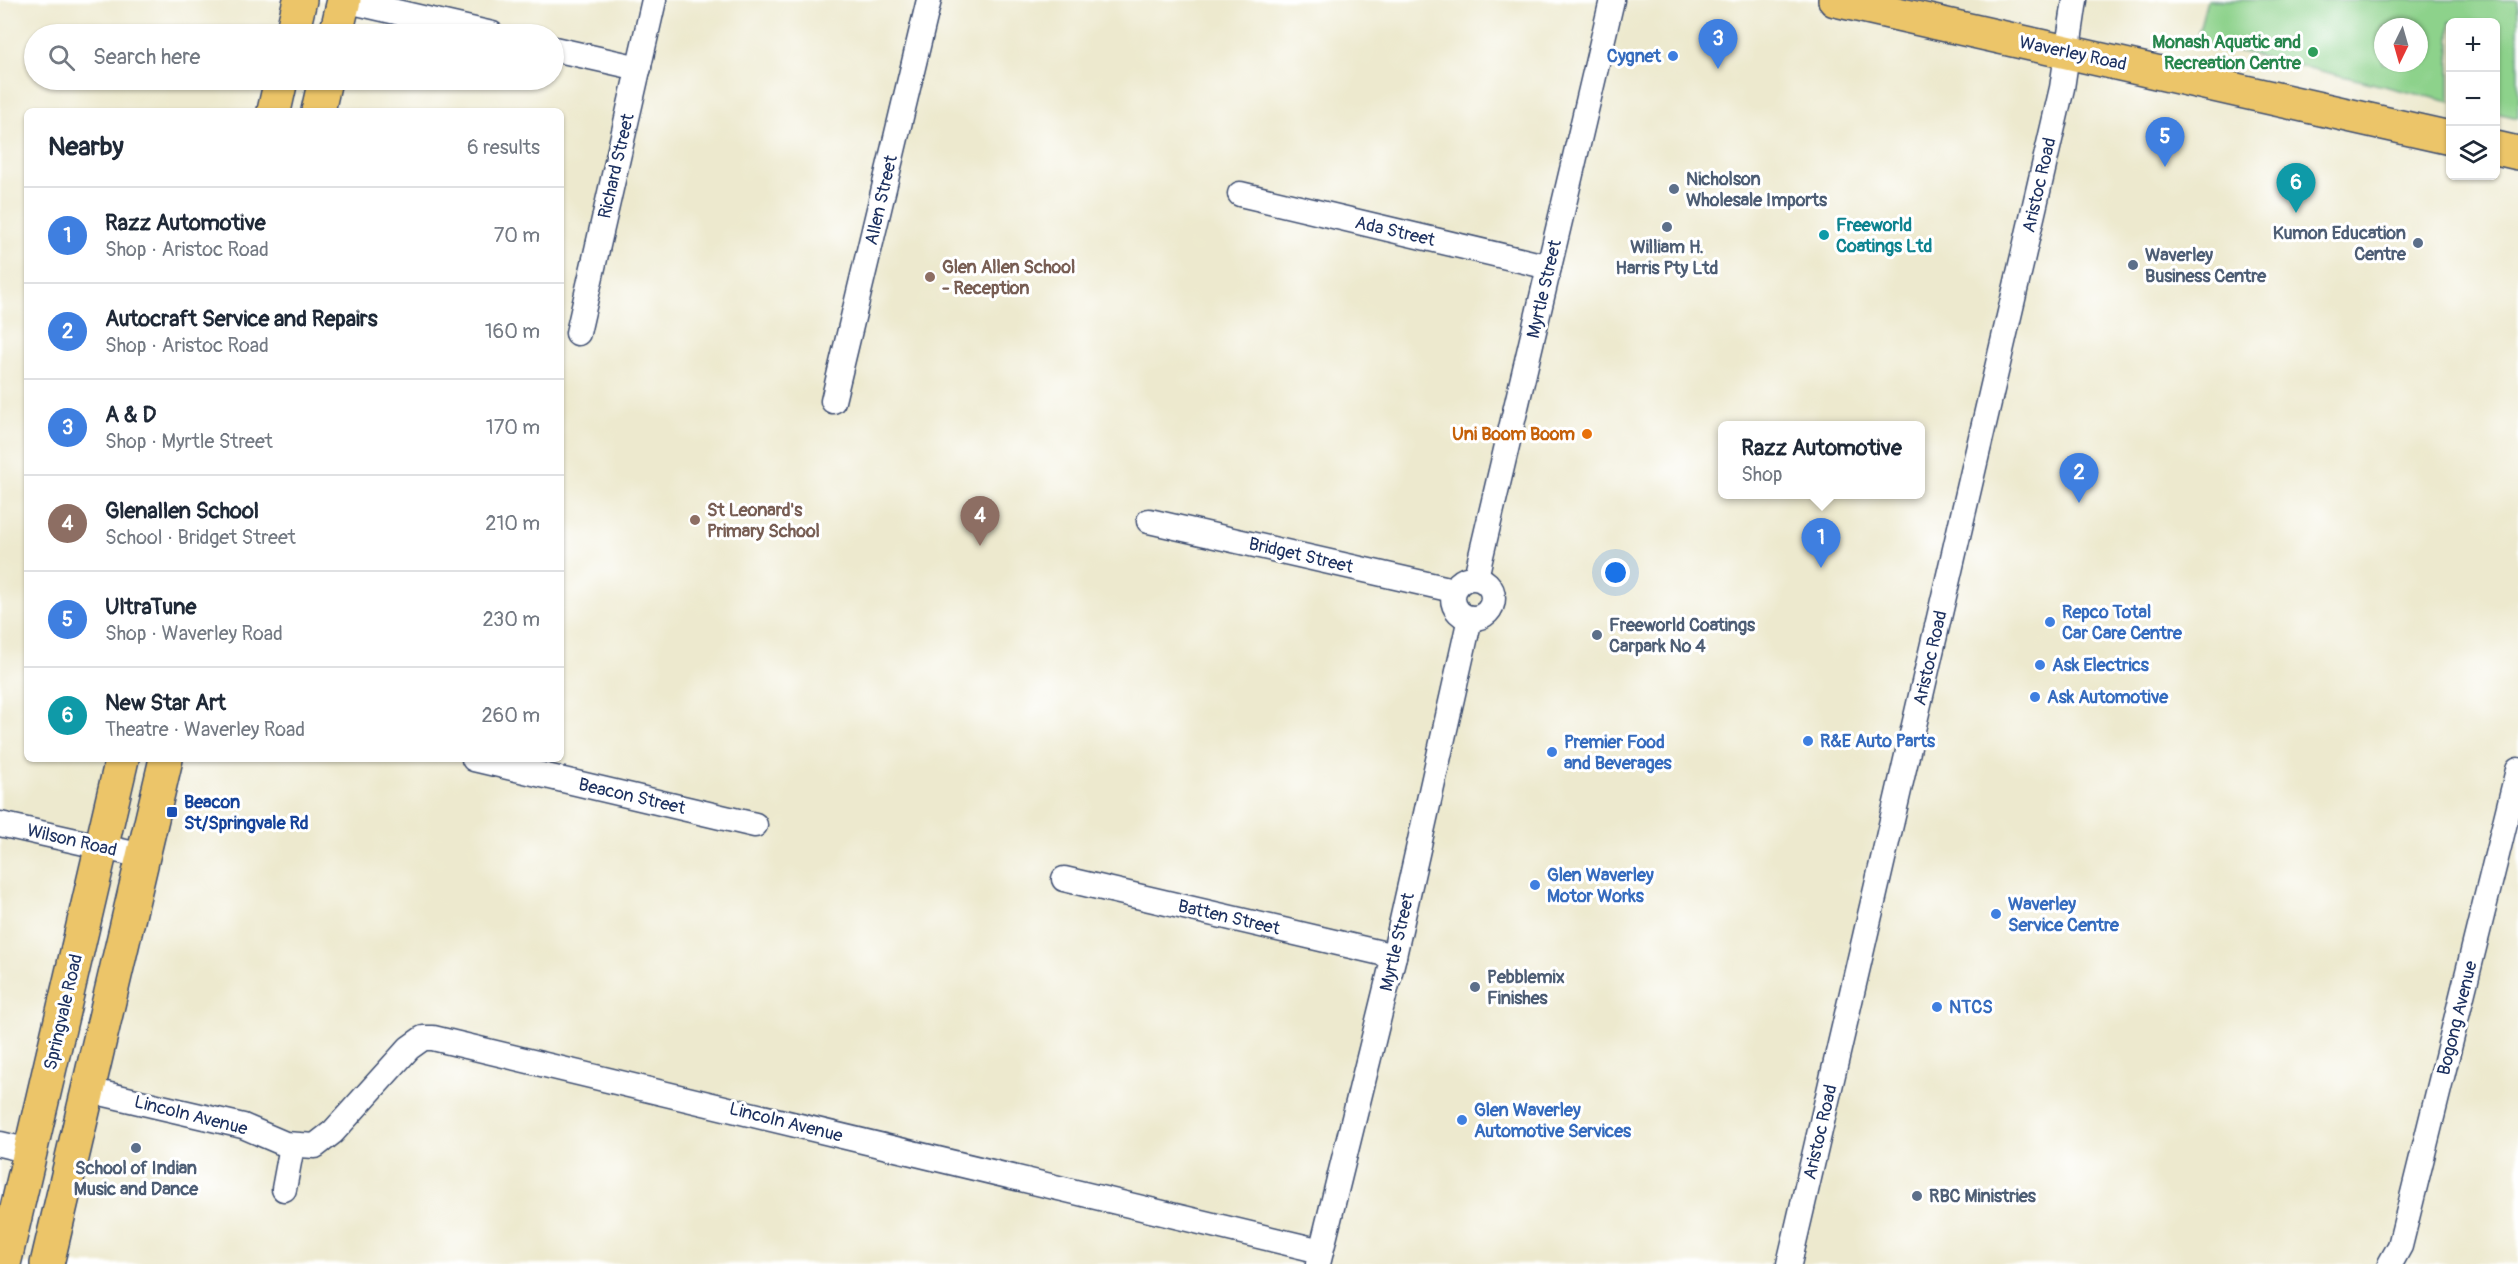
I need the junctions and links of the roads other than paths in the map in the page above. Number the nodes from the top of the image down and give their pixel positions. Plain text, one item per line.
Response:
1 (300, 0) edge
2 (344, 0) edge
3 (654, 0) edge
4 (929, 0) edge
5 (1612, 0) edge
6 (1835, 0) edge
7 (2075, 0) edge
8 (294, 24) edge
9 (338, 24) edge
10 (448, 24) edge
11 (564, 51) edge
12 (2069, 52) junction
13 (639, 68) junction
14 (279, 90) edge
15 (323, 90) edge
16 (275, 108) edge
17 (319, 108) edge
18 (2446, 137) edge
19 (2500, 149) edge
20 (2518, 153) edge
21 (1240, 194) dead end
22 (1549, 267) junction
23 (578, 333) dead end
24 (833, 401) dead end
25 (1149, 521) dead end
26 (1476, 577) junction
27 (1453, 590) junction
28 (1470, 618) junction
29 (121, 762) edge
30 (165, 762) edge
31 (487, 762) edge
32 (2518, 770) edge
33 (0, 824) edge
34 (755, 825) dead end
35 (101, 847) junction
36 (143, 856) junction
37 (1064, 879) dead end
38 (1394, 956) junction
39 (88, 1090) junction
40 (292, 1146) junction
41 (15, 1147) edge
42 (284, 1190) dead end
43 (1320, 1258) edge
44 (4, 1264) edge
45 (47, 1264) edge
46 (1789, 1264) edge
47 (2390, 1264) edge

1 - 8 main road
2 - 9 main road
2 - 10 street
3 - 13 street, Richard Street
4 - 24 street, Allen Street
5 - 22 street, Myrtle Street
6 - 12 main road, Waverley Road
7 - 12 street, Aristoc Road
11 - 13 street
12 - 18 main road, Waverley Road
12 - 46 street, Aristoc Road
13 - 23 street, Richard Street
14 - 16 main road
15 - 17 main road
19 - 20 main road
21 - 22 street, Ada Street
22 - 26 street, Myrtle Street
25 - 27 street, Bridget Street
26 - 27 street
26 - 28 street
27 - 28 street
28 - 38 street, Myrtle Street
29 - 35 main road, Springvale Road
30 - 36 main road
31 - 34 street, Beacon Street
32 - 47 street, Bogong Avenue
33 - 35 street, Wilson Road
35 - 36 street, Wilson Road
35 - 41 main road, Springvale Road
36 - 39 main road
37 - 38 street, Batten Street
38 - 43 street, Myrtle Street
39 - 40 street, Lincoln Avenue
39 - 45 main road
40 - 42 street
40 - 43 street, Lincoln Avenue
41 - 44 main road, Springvale Road

